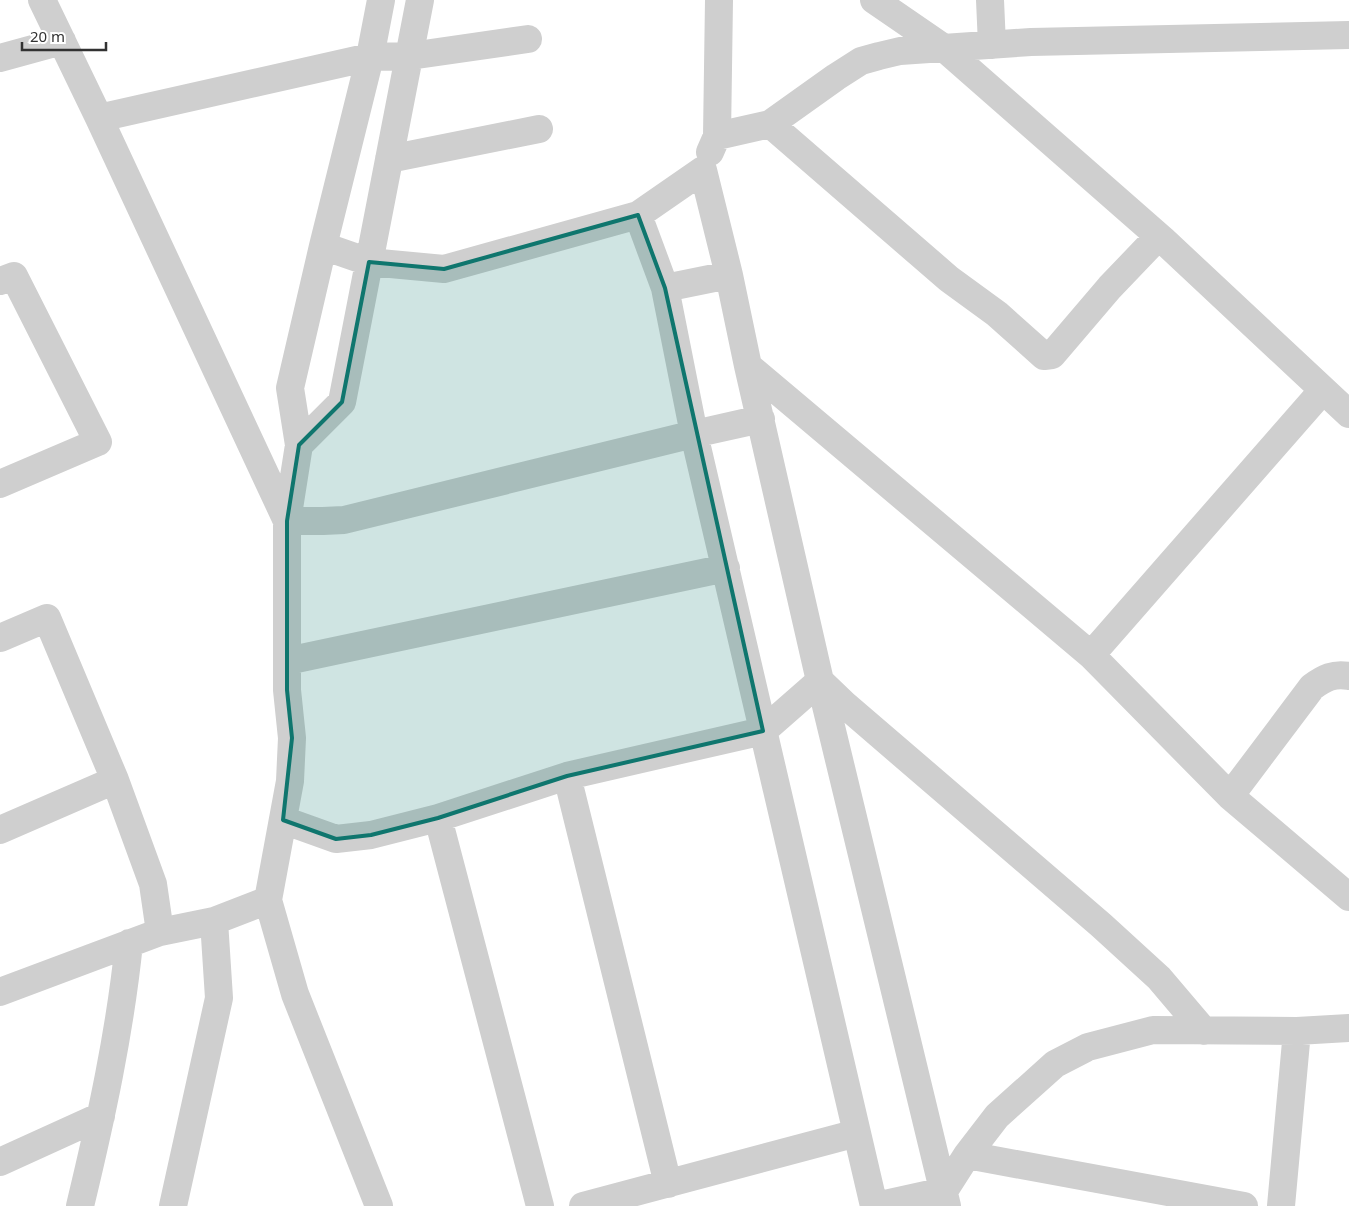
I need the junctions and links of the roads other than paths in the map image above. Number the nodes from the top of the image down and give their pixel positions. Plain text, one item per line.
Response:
1 (42, 0) edge
2 (382, 0) edge
3 (420, 0) edge
4 (719, 0) edge
5 (874, 0) edge
6 (990, 0) edge
7 (1349, 35) edge
8 (528, 40) dead end
9 (62, 41) junction
10 (992, 45) junction
11 (944, 48) junction
12 (410, 56) junction
13 (370, 57) junction
14 (0, 58) edge
15 (99, 118) junction
16 (770, 124) junction
17 (538, 128) dead end
18 (717, 136) junction
19 (389, 159) junction
20 (703, 170) junction
21 (638, 215) junction
22 (1163, 240) junction
23 (323, 246) junction
24 (369, 262) junction
25 (729, 275) junction
26 (0, 281) edge
27 (665, 288) junction
28 (748, 366) junction
29 (1323, 390) junction
30 (1349, 414) edge
31 (761, 419) junction
32 (694, 434) junction
33 (300, 445) junction
34 (0, 484) edge
35 (287, 521) junction
36 (726, 568) junction
37 (0, 638) edge
38 (1091, 655) junction
39 (287, 661) junction
40 (1349, 676) edge
41 (820, 681) junction
42 (763, 731) junction
43 (567, 776) junction
44 (115, 780) junction
45 (1230, 796) junction
46 (438, 818) junction
47 (283, 820) junction
48 (0, 830) edge
49 (1349, 898) edge
50 (268, 900) junction
51 (214, 921) junction
52 (160, 932) junction
53 (129, 943) junction
54 (0, 992) edge
55 (1349, 1028) edge
56 (1204, 1031) junction
57 (1297, 1031) junction
58 (101, 1116) junction
59 (857, 1133) junction
60 (967, 1155) junction
61 (0, 1162) edge
62 (668, 1184) junction
63 (946, 1198) edge
64 (80, 1206) edge
65 (173, 1206) edge
66 (379, 1206) edge
67 (540, 1206) edge
68 (583, 1206) edge
69 (875, 1206) edge
70 (1244, 1206) edge
71 (1281, 1206) edge

1 - 9 street
2 - 13 street
3 - 12 street
4 - 18 street
5 - 11 street
6 - 10 street
7 - 10 street
8 - 12 street
9 - 14 street
9 - 15 street
10 - 11 street
11 - 16 street
11 - 22 street
12 - 13 street
12 - 19 street
13 - 15 street
13 - 23 street
15 - 35 street
16 - 18 street
16 - 22 street
17 - 19 street
18 - 20 street
19 - 24 street
20 - 21 street
20 - 25 street
21 - 24 street
21 - 27 street
22 - 29 street
23 - 24 street
23 - 33 street
24 - 33 street
25 - 27 street
25 - 28 street
26 - 34 street
27 - 32 street
28 - 31 street
28 - 38 street
29 - 30 street
29 - 38 street
31 - 32 street
31 - 41 street
32 - 35 street
32 - 36 street
33 - 35 street
35 - 39 street
36 - 39 street
36 - 42 street
37 - 44 street
38 - 45 street
39 - 47 street
40 - 45 street
41 - 42 street
41 - 56 street
41 - 63 street
42 - 43 street
42 - 59 street
43 - 46 street
43 - 62 street
44 - 48 street
44 - 52 street
45 - 49 street
46 - 47 street
46 - 67 street
47 - 50 street
50 - 51 street
50 - 66 street
51 - 52 street
51 - 65 street
52 - 53 street
53 - 54 street
53 - 58 street
55 - 57 street
56 - 57 street
56 - 60 street
57 - 71 street
58 - 61 street
58 - 64 street
59 - 62 street
59 - 69 street
60 - 63 street
60 - 70 street
62 - 68 street
63 - 69 street

